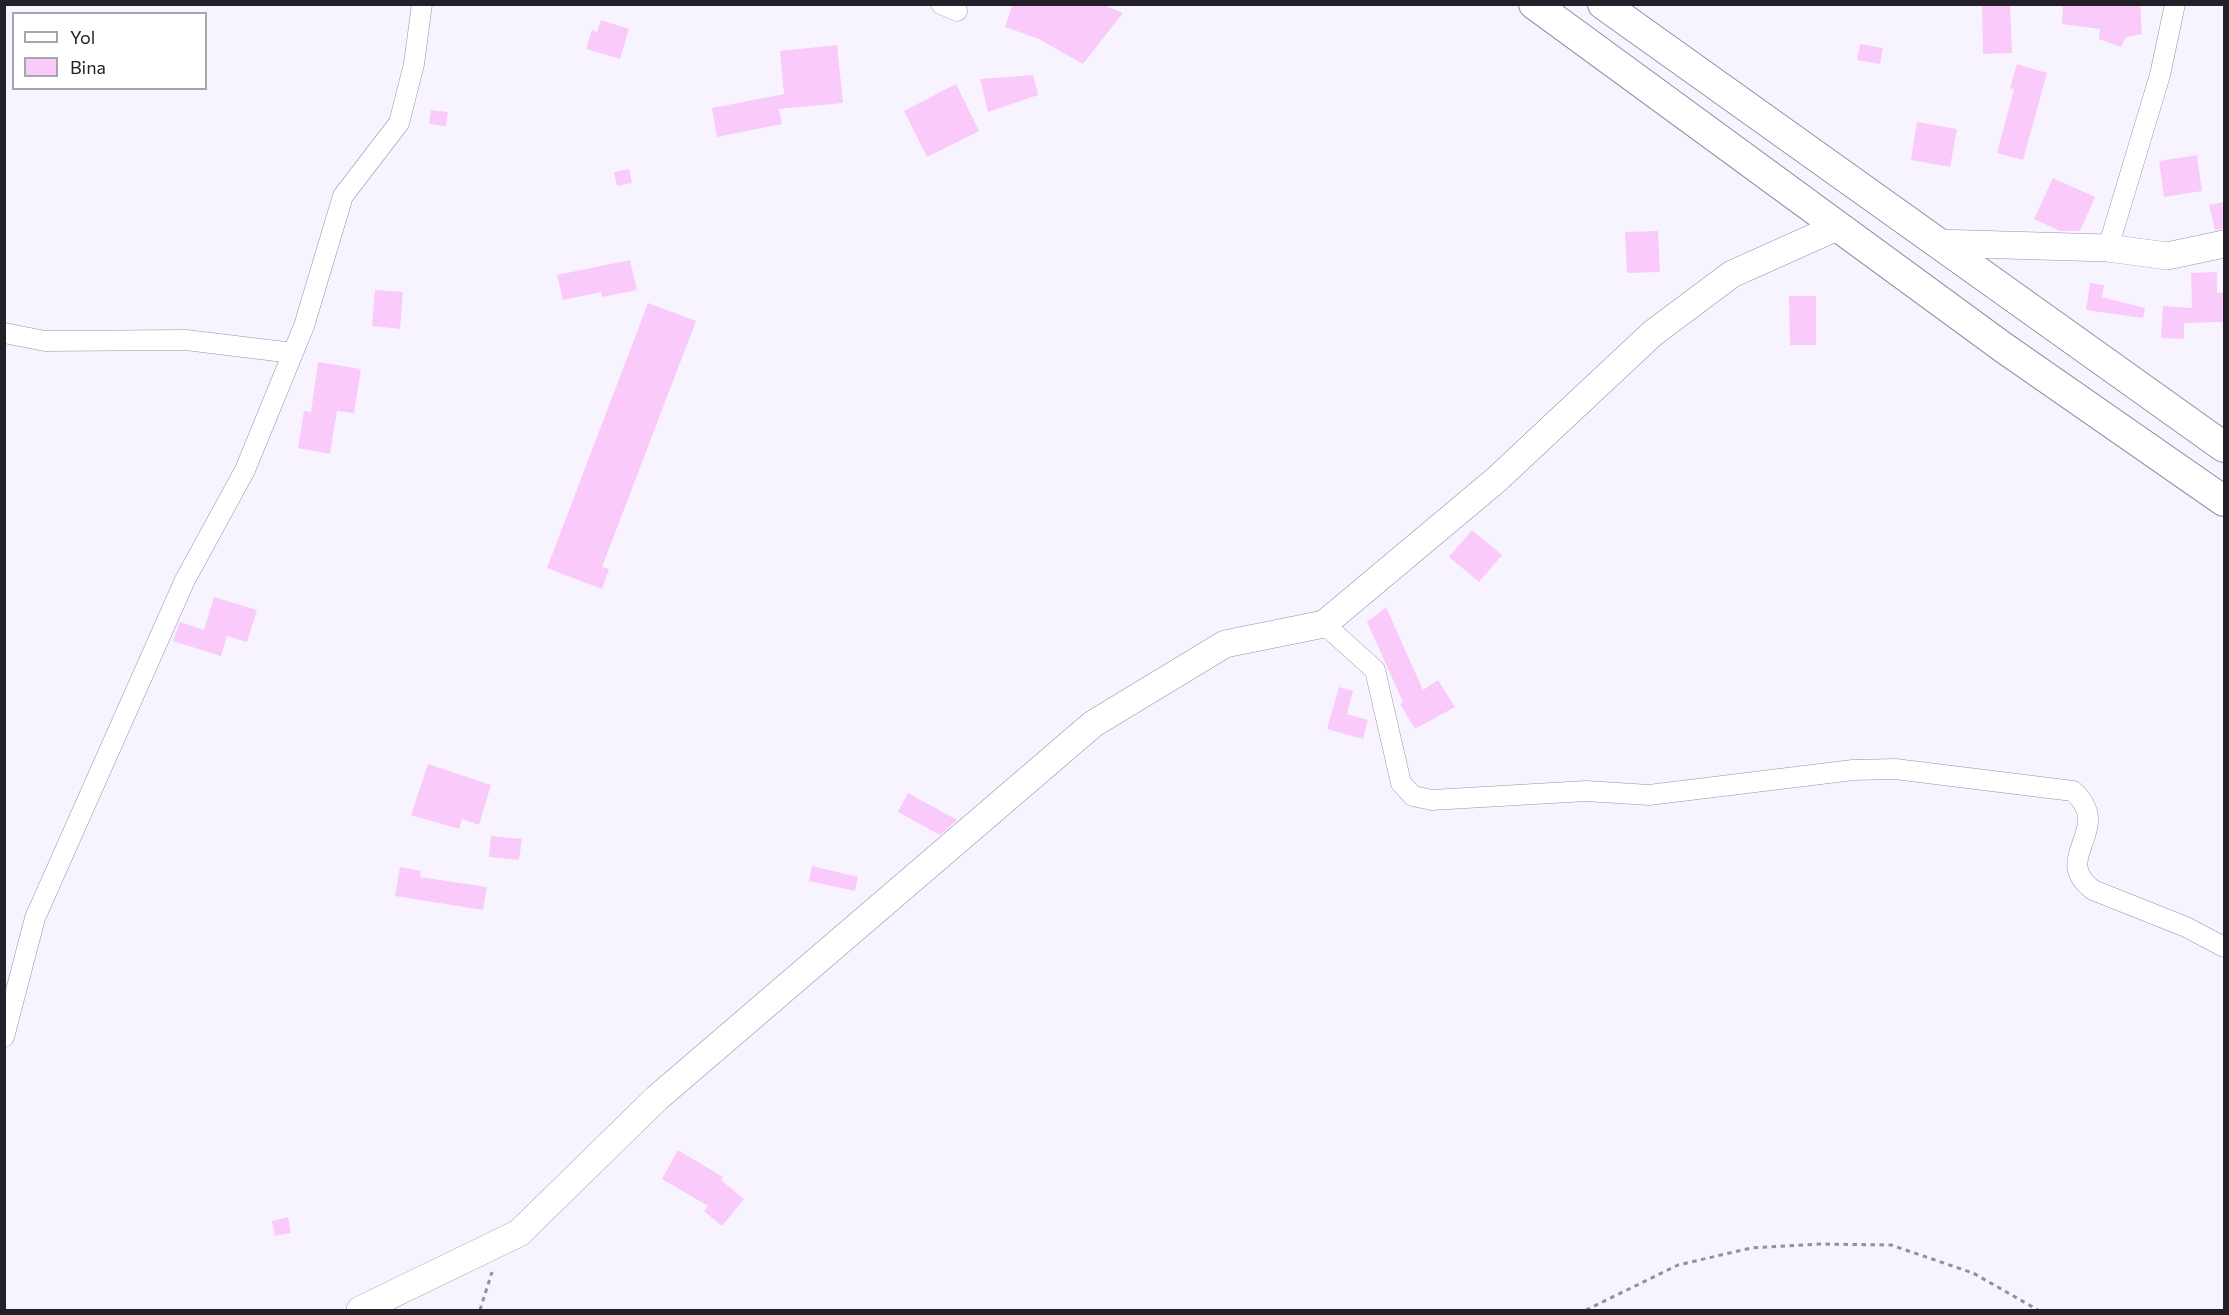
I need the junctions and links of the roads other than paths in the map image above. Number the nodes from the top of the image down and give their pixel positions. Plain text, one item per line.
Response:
1 (422, 4) edge
2 (1534, 4) edge
3 (1603, 4) edge
4 (2175, 4) edge
5 (1837, 227) junction
6 (1936, 243) junction
7 (2224, 244) edge
8 (2108, 248) junction
9 (4, 333) edge
10 (293, 354) junction
11 (2224, 447) edge
12 (2224, 501) edge
13 (1324, 624) junction
14 (2224, 947) edge
15 (4, 1037) edge
16 (360, 1311) edge

1 - 10 street
2 - 5 main road
3 - 6 main road
4 - 8 street
5 - 12 main road
5 - 13 street
6 - 8 street
6 - 11 main road
7 - 8 street
9 - 10 street
10 - 15 street
13 - 14 street
13 - 16 street

